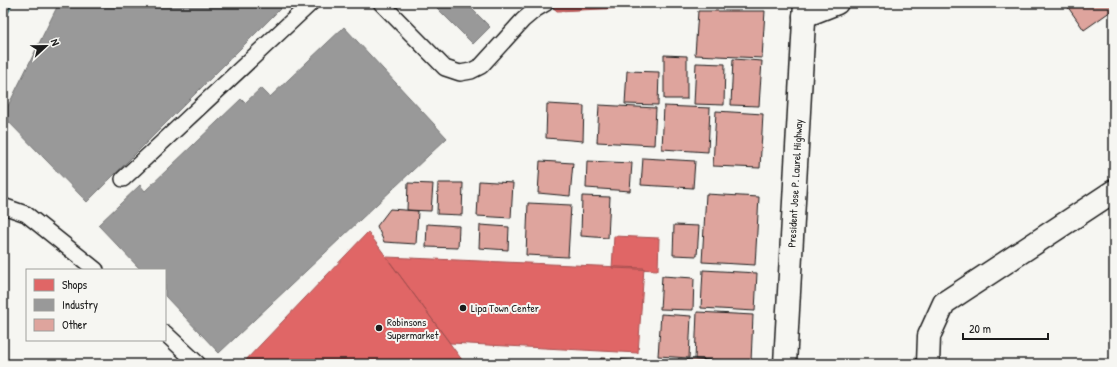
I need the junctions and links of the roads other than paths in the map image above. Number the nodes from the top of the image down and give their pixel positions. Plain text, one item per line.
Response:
1 (311, 3) edge
2 (381, 3) edge
3 (546, 3) edge
4 (837, 3) edge
5 (805, 10) edge
6 (124, 178) dead end
7 (1114, 191) edge
8 (3, 206) edge
9 (95, 269) edge
10 (166, 334) edge
11 (198, 364) edge
12 (785, 364) edge
13 (928, 364) edge

1 - 6 lane
2 - 3 lane
4 - 5 main road
5 - 12 main road, President Jose P. Laurel Highway
7 - 13 main road
8 - 9 lane
10 - 11 lane

